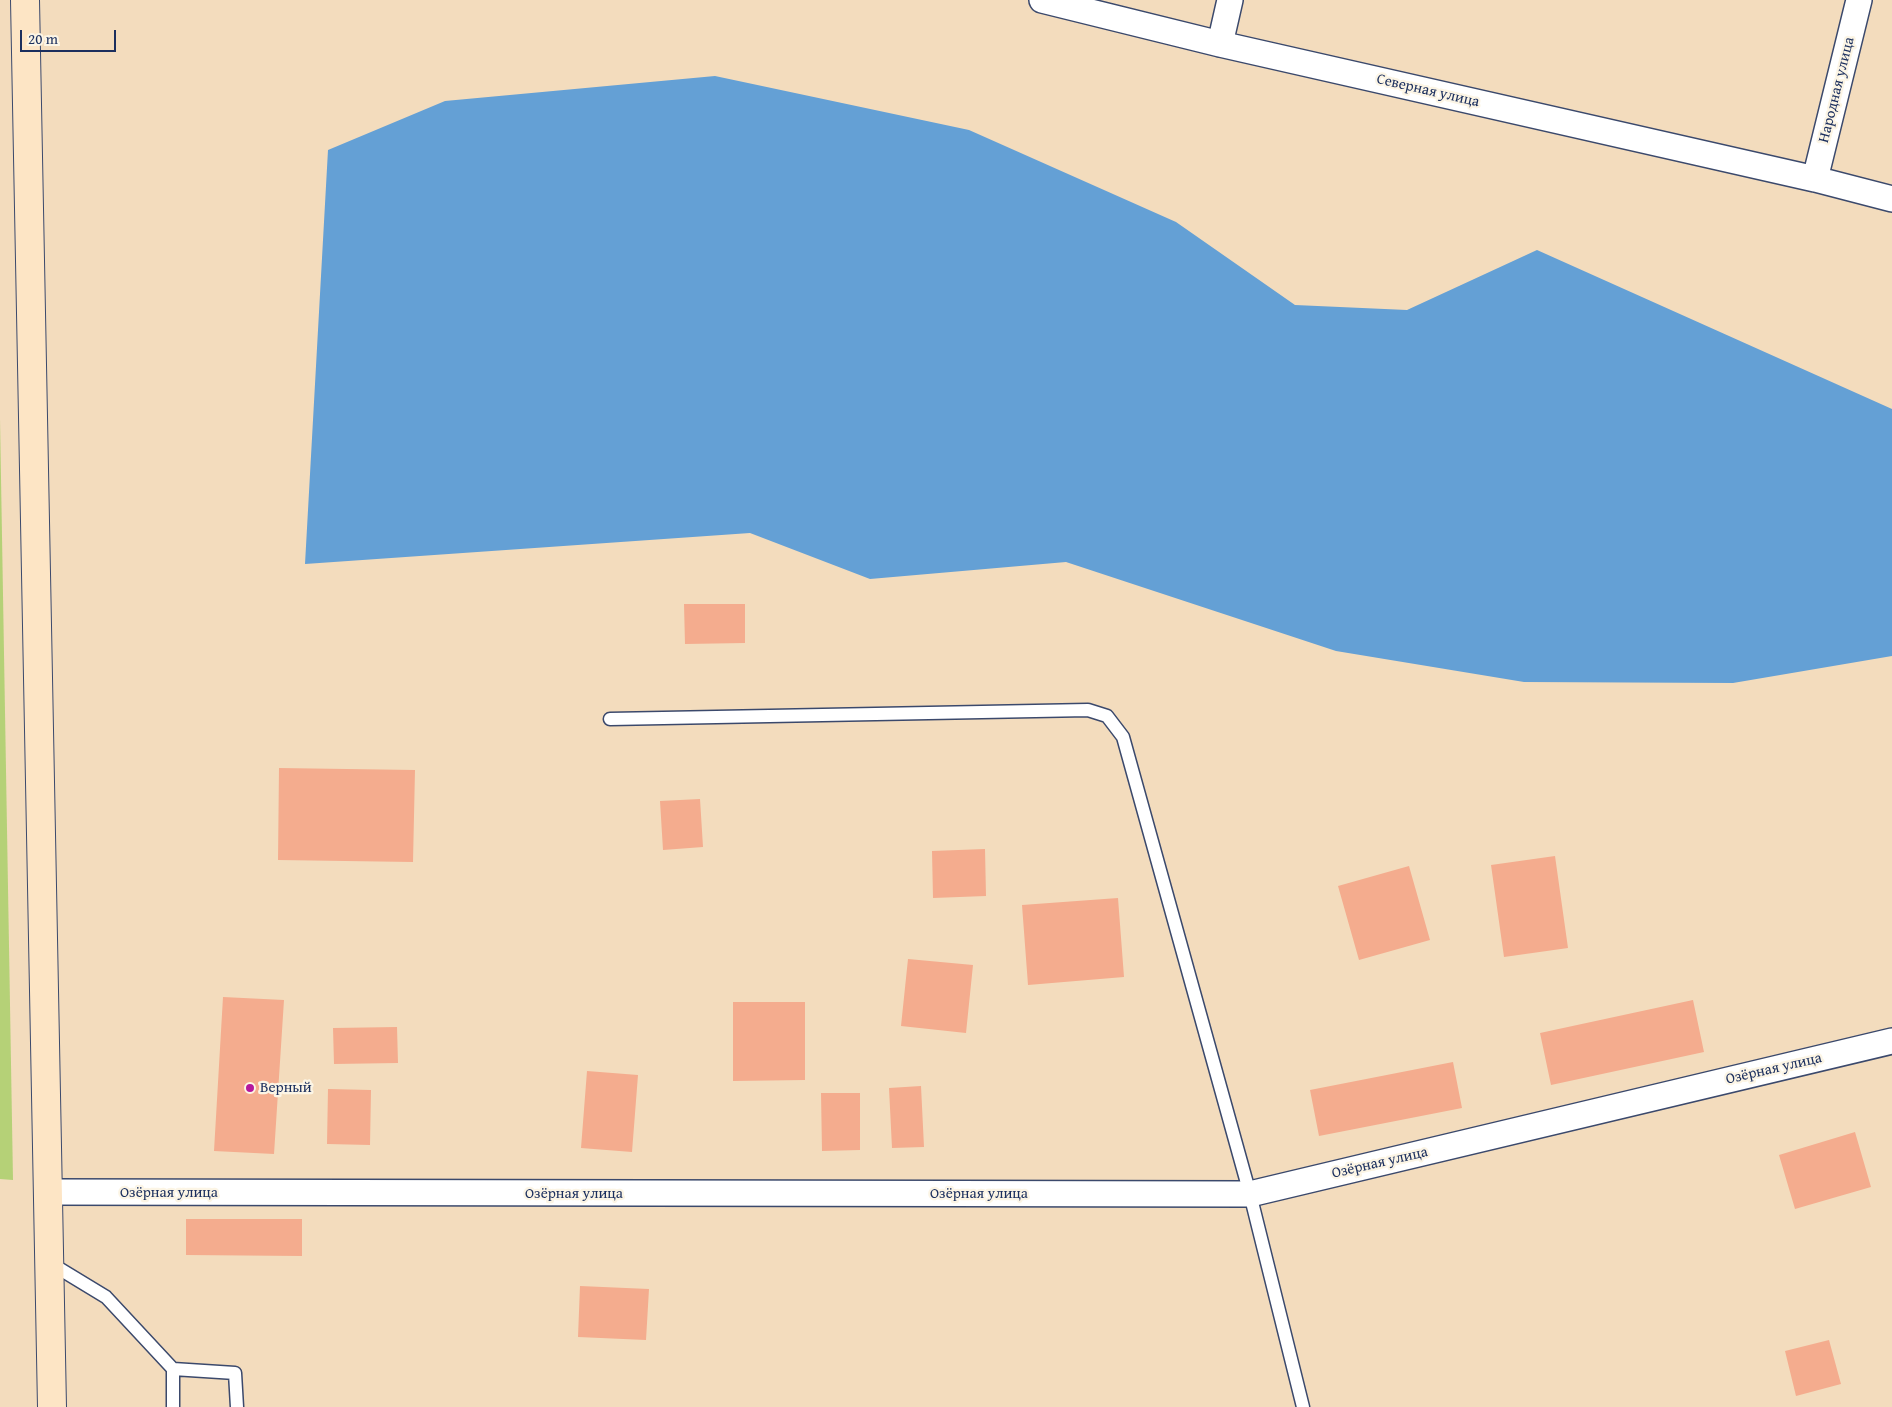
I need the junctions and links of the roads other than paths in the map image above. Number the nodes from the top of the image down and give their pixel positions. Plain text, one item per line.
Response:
1 (25, 0) edge
2 (1042, 0) edge
3 (1230, 0) edge
4 (1859, 0) edge
5 (1220, 44) junction
6 (1815, 179) junction
7 (1892, 199) edge
8 (610, 719) dead end
9 (1892, 1041) edge
10 (48, 1192) junction
11 (1250, 1194) junction
12 (50, 1263) junction
13 (173, 1369) junction
14 (52, 1407) edge
15 (173, 1407) edge
16 (237, 1407) edge
17 (1303, 1407) edge

1 - 10 main road
2 - 5 street, Северная улица
3 - 5 street
4 - 6 street, Народная улица
5 - 6 street, Северная улица
6 - 7 street, Северная улица
8 - 11 lane
9 - 11 street, Озёрная улица
10 - 11 street, Озёрная улица
10 - 12 main road
11 - 17 lane
12 - 13 lane
12 - 14 main road
13 - 15 lane
13 - 16 lane

